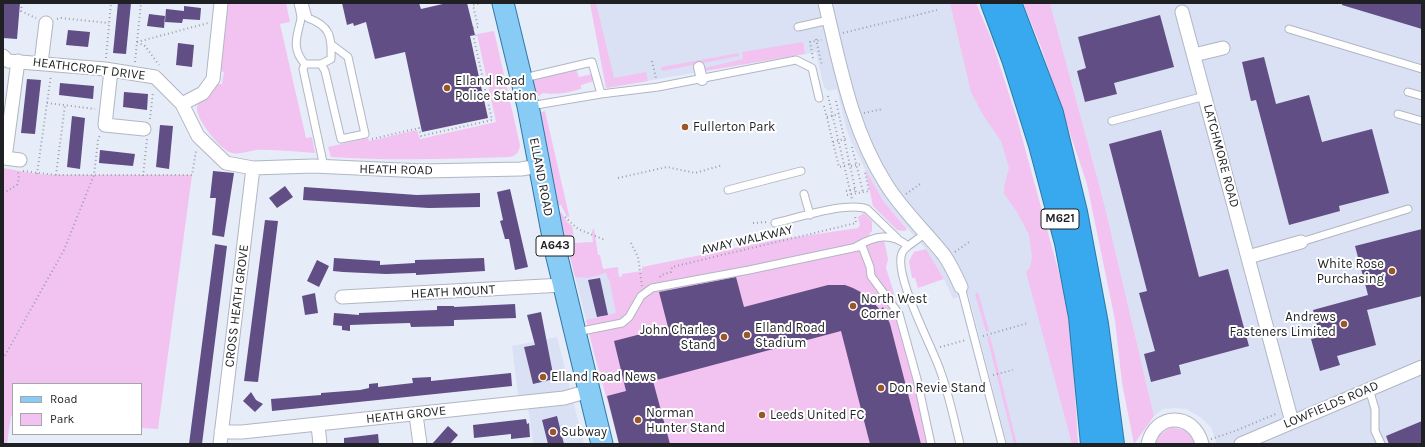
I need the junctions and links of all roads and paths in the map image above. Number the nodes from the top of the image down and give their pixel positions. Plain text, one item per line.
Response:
1 (22, 3) edge
2 (111, 3) edge
3 (141, 3) edge
4 (221, 3) edge
5 (298, 3) edge
6 (304, 3) edge
7 (482, 3) edge
8 (503, 3) edge
9 (825, 3) edge
10 (992, 3) edge
11 (1010, 3) edge
12 (1181, 8) edge
13 (937, 10) dead end
14 (219, 20) junction
15 (829, 20) junction
16 (46, 23) junction
17 (109, 23) junction
18 (798, 27) dead end
19 (473, 28) dead end
20 (1289, 28) dead end
21 (476, 35) dead end
22 (833, 35) junction
23 (816, 40) junction
24 (137, 42) junction
25 (332, 45) junction
26 (823, 46) dead end
27 (1223, 48) dead end
28 (1194, 55) junction
29 (3, 56) edge
30 (18, 61) junction
31 (652, 61) dead end
32 (814, 61) dead end
33 (46, 63) junction
34 (305, 64) junction
35 (321, 64) junction
36 (699, 67) dead end
37 (1422, 69) edge
38 (108, 70) junction
39 (823, 72) dead end
40 (134, 73) junction
41 (522, 78) junction
42 (702, 80) junction
43 (658, 87) junction
44 (827, 90) dead end
45 (1408, 92) dead end
46 (600, 94) junction
47 (835, 95) dead end
48 (1205, 96) junction
49 (1422, 96) edge
50 (822, 101) joint
51 (47, 103) junction
52 (182, 104) junction
53 (65, 106) junction
54 (528, 106) junction
55 (883, 109) dead end
56 (107, 110) junction
57 (839, 114) junction
58 (861, 114) dead end
59 (1398, 114) dead end
60 (833, 116) junction
61 (827, 117) junction
62 (1112, 121) dead end
63 (1422, 121) edge
64 (105, 125) junction
65 (144, 130) dead end
66 (198, 136) junction
67 (379, 138) dead end
68 (848, 138) dead end
69 (844, 139) junction
70 (839, 140) junction
71 (833, 142) junction
72 (852, 145) dead end
73 (861, 164) dead end
74 (723, 165) dead end
75 (844, 165) junction
76 (850, 165) junction
77 (857, 165) junction
78 (16, 166) junction
79 (539, 166) junction
80 (324, 167) junction
81 (253, 168) junction
82 (864, 169) dead end
83 (801, 171) dead end
84 (37, 174) junction
85 (56, 175) junction
86 (94, 175) junction
87 (618, 178) dead end
88 (920, 184) dead end
89 (856, 189) junction
90 (728, 190) dead end
91 (850, 190) junction
92 (846, 191) dead end
93 (863, 192) junction
94 (3, 193) edge
95 (856, 193) junction
96 (804, 194) dead end
97 (851, 194) junction
98 (847, 195) dead end
99 (904, 195) dead end
100 (854, 207) junction
101 (1408, 209) dead end
102 (810, 215) junction
103 (753, 223) dead end
104 (775, 224) joint
105 (578, 229) dead end
106 (926, 233) junction
107 (897, 238) junction
108 (605, 240) dead end
109 (969, 242) dead end
110 (1301, 242) joint
111 (631, 243) dead end
112 (857, 246) junction
113 (908, 246) junction
114 (952, 253) dead end
115 (1248, 257) junction
116 (641, 279) dead end
117 (563, 285) junction
118 (656, 287) junction
119 (961, 287) joint
120 (342, 298) dead end
121 (1028, 323) dead end
122 (575, 333) junction
123 (976, 338) junction
124 (966, 340) dead end
125 (931, 349) junction
126 (3, 359) edge
127 (1422, 367) edge
128 (1013, 370) dead end
129 (986, 377) junction
130 (1369, 389) junction
131 (589, 391) junction
132 (1288, 409) junction
133 (416, 415) junction
134 (1292, 422) junction
135 (318, 425) junction
136 (221, 438) edge
137 (320, 444) edge
138 (420, 444) edge
139 (602, 444) edge
140 (931, 444) edge
141 (960, 444) edge
142 (1002, 444) edge
143 (1103, 444) edge
144 (1148, 444) edge
145 (1202, 444) edge
146 (1241, 444) edge
147 (1380, 444) edge

1 - 16 path
2 - 17 path
3 - 24 path
4 - 14 street
5 - 34 lane
6 - 25 lane
7 - 19 path
8 - 41 main road, ELLAND ROAD / A643
9 - 15 street
10 - 143 highway, M621
11 - 143 highway, M621
12 - 28 street, LATCHMORE ROAD
13 - 22 path
14 - 24 path
14 - 52 street
15 - 18 lane
15 - 22 street
16 - 17 path
16 - 33 street
17 - 38 path
20 - 37 lane
21 - 67 path
22 - 106 street
23 - 26 path
23 - 32 path
23 - 39 path
24 - 40 path
25 - 35 lane
25 - 35 lane
27 - 28 street
28 - 48 street, LATCHMORE ROAD
29 - 30 street, HEATHCROFT DRIVE
30 - 33 street, HEATHCROFT DRIVE
30 - 78 street
31 - 43 path
33 - 38 street, HEATHCROFT DRIVE
33 - 51 path
34 - 35 lane
34 - 80 lane
36 - 42 street
38 - 40 street, HEATHCROFT DRIVE
38 - 56 street
40 - 52 street, HEATHCROFT DRIVE
41 - 46 lane
41 - 54 main road, ELLAND ROAD / A643
42 - 43 lane
42 - 50 lane
43 - 46 lane
44 - 60 path
45 - 49 lane
46 - 54 lane
47 - 57 path
48 - 62 lane
48 - 115 street, LATCHMORE ROAD
50 - 61 path
51 - 53 path
51 - 84 path
52 - 66 street, HEATHCROFT DRIVE
53 - 56 path
53 - 85 path
54 - 79 main road, ELLAND ROAD / A643
55 - 58 path
56 - 64 street
57 - 60 path
57 - 69 path
59 - 63 lane
60 - 61 path
60 - 70 path
61 - 71 path
64 - 65 street
64 - 86 path
66 - 81 street, HEATHCROFT DRIVE
66 - 86 path
68 - 69 path
69 - 70 path
69 - 76 path
70 - 71 path
70 - 75 path
71 - 75 path
72 - 77 path
73 - 77 path
74 - 87 path
75 - 76 path
75 - 91 path
76 - 77 path
76 - 89 path
77 - 93 path
78 - 84 path
78 - 94 path
79 - 80 street, HEATH ROAD
79 - 117 main road, ELLAND ROAD / A643
80 - 81 street, HEATH ROAD
81 - 136 street, CROSS HEATH GROVE
82 - 93 path
83 - 90 lane
84 - 85 path
85 - 86 path
86 - 126 path
88 - 99 path
89 - 91 path
89 - 95 path
91 - 92 path
91 - 97 path
93 - 95 path
95 - 97 path
96 - 102 lane
97 - 98 path
97 - 100 path
100 - 102 lane
100 - 107 lane
100 - 118 path, AWAY WALKWAY
101 - 110 lane
102 - 104 lane
103 - 104 path
105 - 108 path
106 - 113 lane
106 - 119 street
107 - 112 lane
107 - 113 lane
109 - 114 path
110 - 115 street
111 - 116 path
112 - 118 lane
112 - 140 lane
113 - 125 lane
115 - 132 street, LATCHMORE ROAD
117 - 120 street, HEATH MOUNT
117 - 122 main road, ELLAND ROAD / A643
118 - 122 lane
119 - 123 lane
121 - 123 path
122 - 131 main road, ELLAND ROAD / A643
123 - 129 lane
124 - 125 path
125 - 141 lane
127 - 130 street, LOWFIELDS ROAD
128 - 129 path
129 - 142 lane
130 - 134 street, LOWFIELDS ROAD
130 - 147 lane
131 - 133 street, HEATH GROVE
131 - 139 main road, ELLAND ROAD / A643
132 - 134 street, LATCHMORE ROAD
132 - 145 path
133 - 135 street, HEATH GROVE
133 - 138 street
134 - 146 street, LOWFIELDS ROAD
135 - 136 street, HEATH GROVE
135 - 137 street
144 - 145 street

